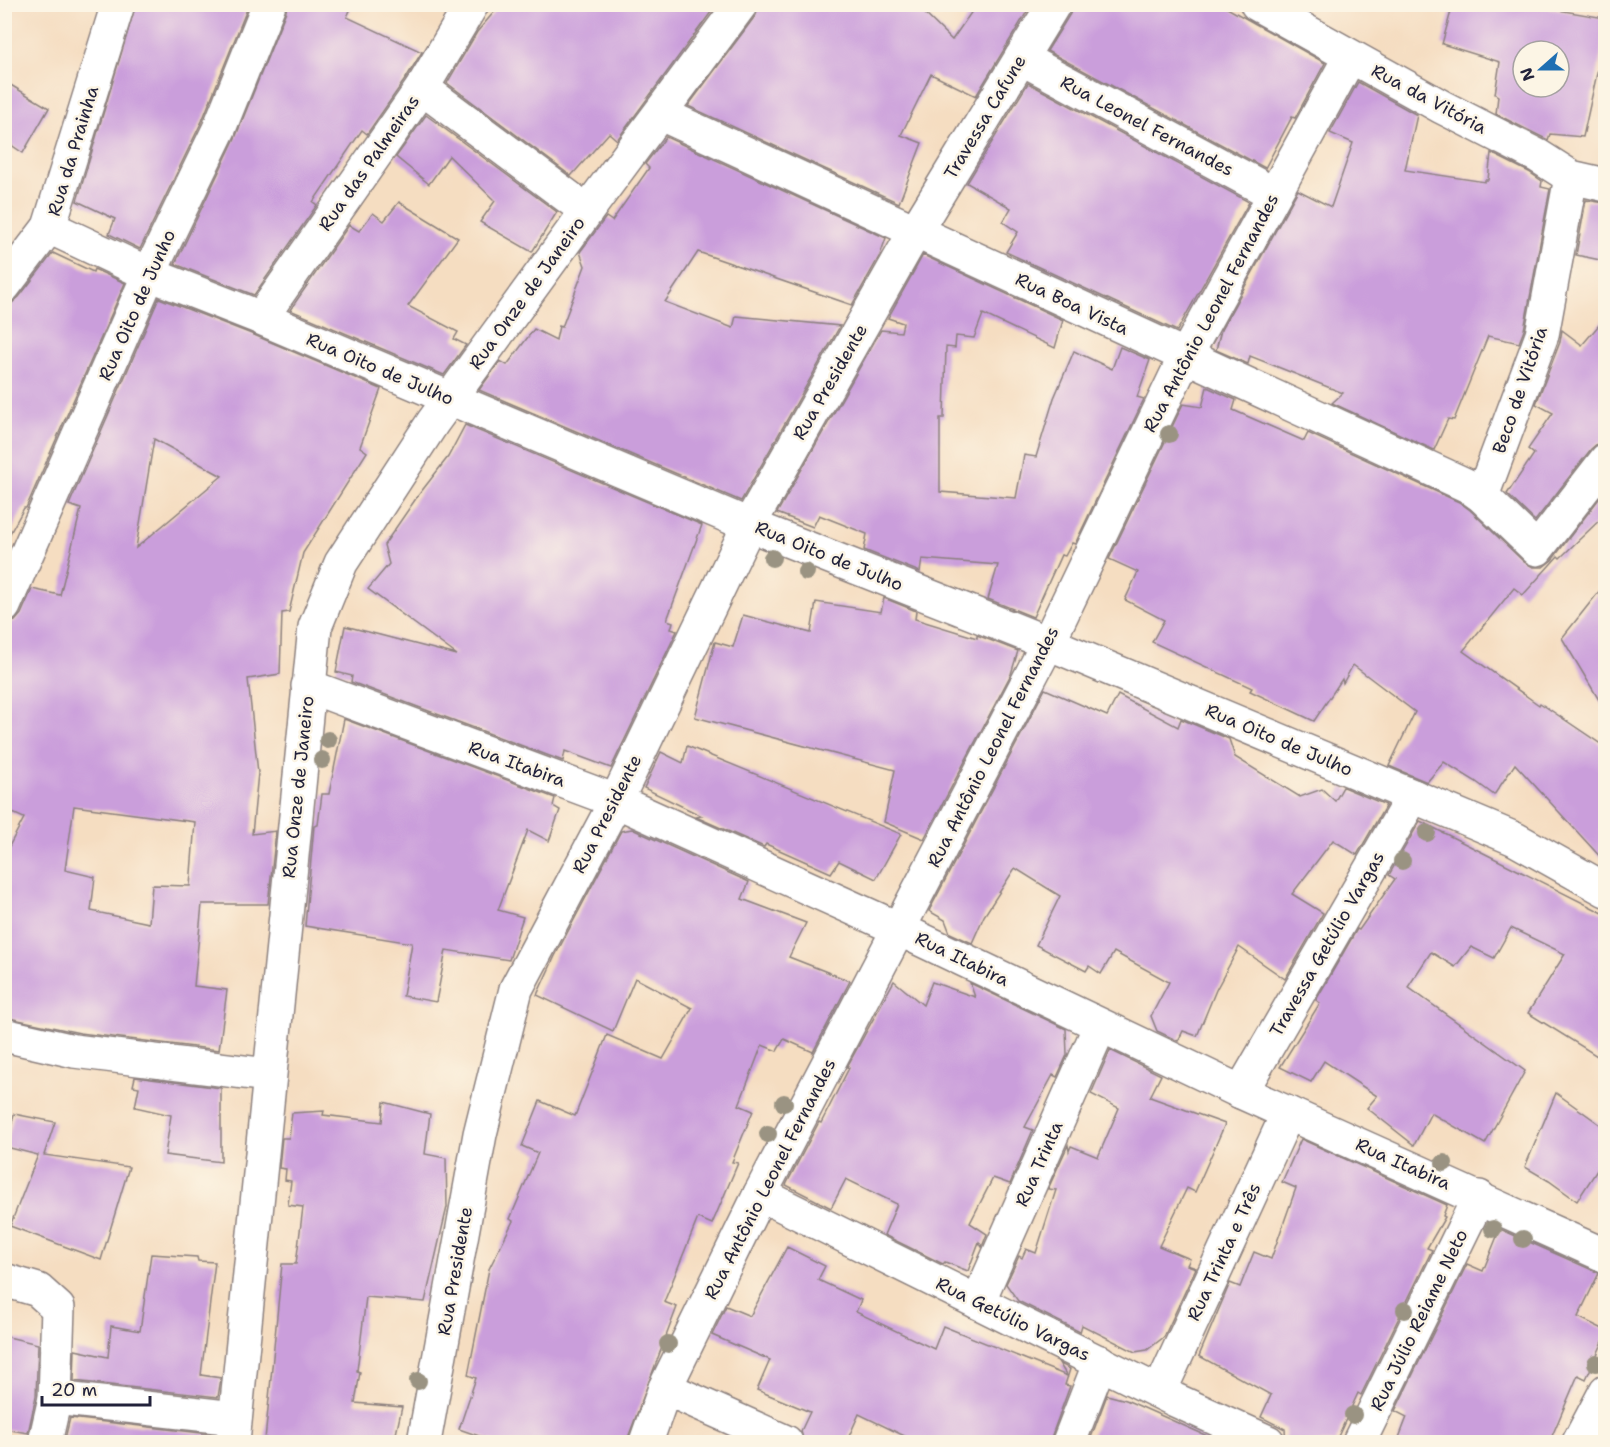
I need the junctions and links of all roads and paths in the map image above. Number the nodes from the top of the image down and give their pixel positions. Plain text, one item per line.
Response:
1 (118, 4) edge
2 (269, 4) edge
3 (472, 4) edge
4 (741, 4) edge
5 (1054, 4) edge
6 (1257, 4) edge
7 (1350, 57) junction
8 (1021, 58) junction
9 (422, 88) junction
10 (661, 114) junction
11 (1571, 177) junction
12 (1605, 185) edge
13 (1274, 194) junction
14 (586, 211) junction
15 (49, 227) junction
16 (916, 230) junction
17 (149, 274) junction
18 (4, 286) edge
19 (261, 318) junction
20 (1185, 357) junction
21 (451, 398) junction
22 (1605, 460) edge
23 (1482, 496) junction
24 (749, 525) junction
25 (4, 606) edge
26 (1048, 643) junction
27 (308, 686) junction
28 (1413, 796) junction
29 (616, 801) junction
30 (1605, 890) edge
31 (899, 929) junction
32 (1100, 1026) junction
33 (4, 1035) edge
34 (269, 1075) junction
35 (1241, 1092) junction
36 (1288, 1113) junction
37 (760, 1194) junction
38 (1479, 1197) junction
39 (1605, 1256) edge
40 (4, 1280) edge
41 (978, 1302) junction
42 (1100, 1362) junction
43 (665, 1388) junction
44 (1160, 1391) junction
45 (1605, 1391) edge
46 (55, 1398) junction
47 (234, 1430) edge
48 (45, 1443) edge
49 (424, 1443) edge
50 (646, 1443) edge
51 (786, 1443) edge
52 (1069, 1443) edge
53 (1268, 1443) edge
54 (1359, 1443) edge
55 (1579, 1443) edge

1 - 15 street, Rua da Prainha
2 - 17 street, Rua Oito de Junho
3 - 9 street, Rua das Palmeiras
4 - 10 street, Rua Onze de Janeiro
5 - 8 street, Travessa Cafune
6 - 7 street, Rua da Vitória
7 - 11 street, Rua da Vitória
7 - 13 street, Rua Antônio Leonel Fernandes
8 - 13 street, Rua Leonel Fernandes
8 - 16 street, Travessa Cafune
9 - 14 street, Rua Onze de Janeiro
9 - 19 street, Rua das Palmeiras
10 - 14 street, Rua Onze de Janeiro
10 - 16 street, Rua Boa Vista
11 - 12 street, Rua da Vitória
11 - 23 street, Beco de Vitória
13 - 20 street, Rua Antônio Leonel Fernandes
14 - 21 street, Rua Onze de Janeiro
15 - 17 street, Rua Oito de Julho
15 - 18 street, Rua da Prainha
16 - 20 street, Rua Boa Vista
16 - 24 street, Rua Presidente
17 - 19 street, Rua Oito de Julho
17 - 25 street, Rua Oito de Junho
19 - 21 street, Rua Oito de Julho
20 - 23 street, Rua Boa Vista
20 - 26 street, Rua Antônio Leonel Fernandes
21 - 24 street, Rua Oito de Julho
21 - 27 street, Rua Onze de Janeiro
22 - 23 street, Rua Boa Vista
24 - 26 street, Rua Oito de Julho
24 - 29 street, Rua Presidente
26 - 28 street, Rua Oito de Julho
26 - 31 street, Rua Antônio Leonel Fernandes
27 - 29 street, Rua Itabira
27 - 34 street, Rua Onze de Janeiro
28 - 30 street, Rua Oito de Julho
28 - 35 street, Travessa Getúlio Vargas
29 - 31 street, Rua Itabira
29 - 49 street, Rua Presidente
31 - 32 street, Rua Itabira
31 - 37 street, Rua Antônio Leonel Fernandes
32 - 35 street, Rua Itabira
32 - 41 street, Rua Trinta
33 - 34 street
34 - 47 street, Rua Onze de Janeiro
35 - 36 street, Rua Itabira
36 - 38 street, Rua Itabira
36 - 44 street, Rua Trinta e Três
37 - 41 street, Rua Getúlio Vargas
37 - 43 street, Rua Antônio Leonel Fernandes
38 - 39 street, Rua Itabira
38 - 54 street, Rua Júlio Reiame Neto
40 - 46 street
41 - 42 street, Rua Getúlio Vargas
42 - 44 street, Rua Getúlio Vargas
42 - 52 street
43 - 50 street, Rua Antônio Leonel Fernandes
43 - 51 street
44 - 53 street, Rua Getúlio Vargas
45 - 55 street
46 - 47 street
46 - 48 street

